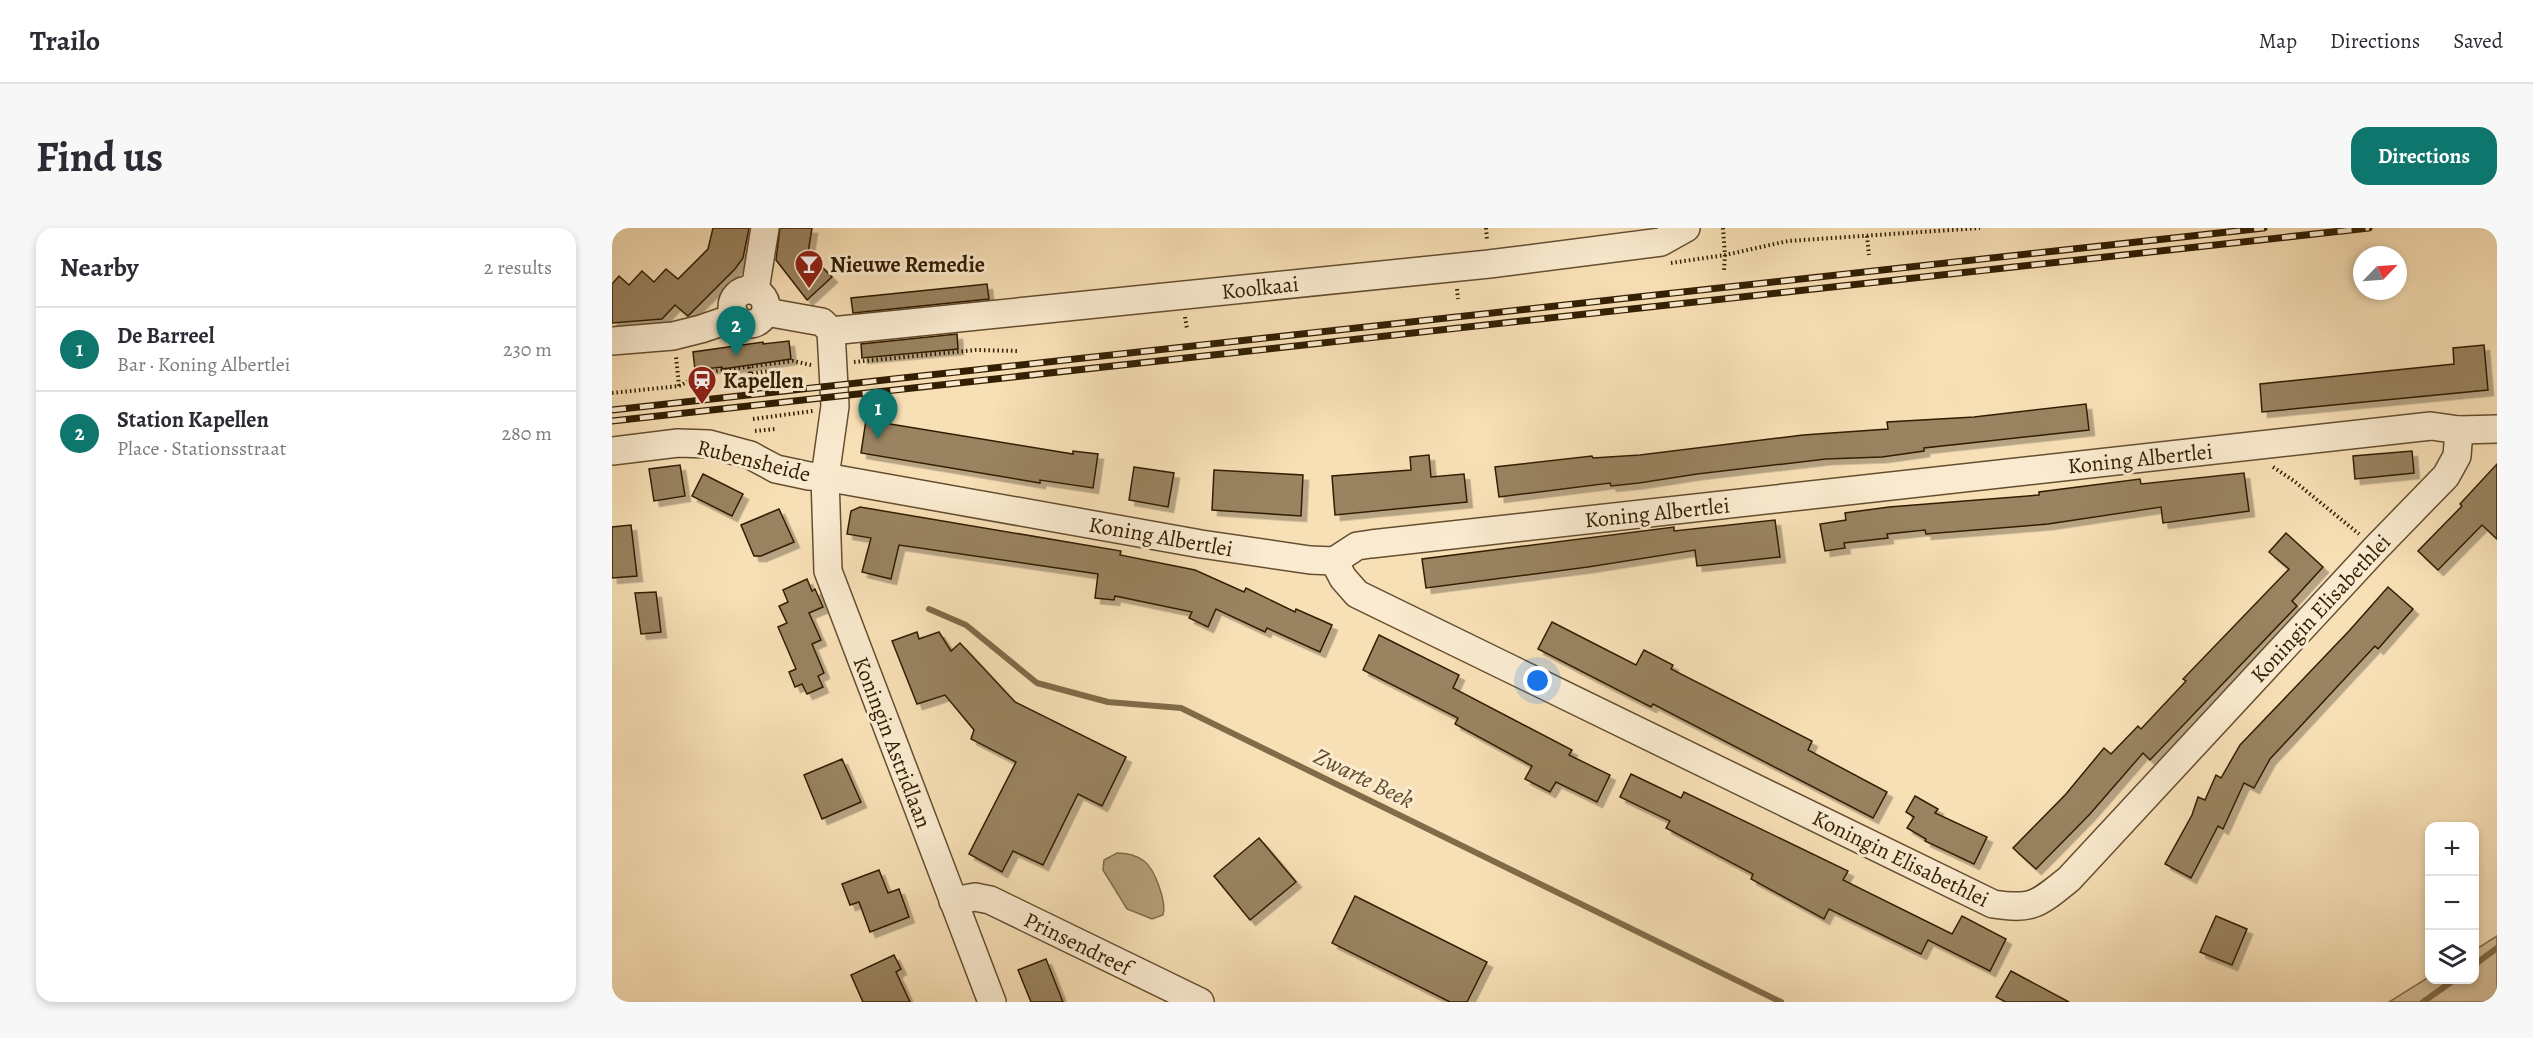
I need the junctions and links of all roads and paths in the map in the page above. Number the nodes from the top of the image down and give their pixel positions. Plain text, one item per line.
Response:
1 (765, 228) edge
2 (1686, 228) edge
3 (1723, 228) edge
4 (1980, 228) edge
5 (1867, 236) junction
6 (1788, 241) dead end
7 (1869, 255) dead end
8 (1724, 270) dead end
9 (1457, 290) dead end
10 (1458, 299) dead end
11 (761, 301) junction
12 (1186, 321) dead end
13 (1187, 329) dead end
14 (831, 331) junction
15 (674, 336) junction
16 (612, 341) edge
17 (1018, 351) dead end
18 (832, 364) junction
19 (749, 367) junction
20 (769, 371) dead end
21 (679, 386) junction
22 (612, 393) edge
23 (834, 414) junction
24 (753, 418) dead end
25 (775, 429) dead end
26 (2497, 429) edge
27 (2459, 430) junction
28 (757, 431) dead end
29 (2239, 446) junction
30 (612, 451) edge
31 (825, 477) junction
32 (2376, 548) junction
33 (1334, 561) junction
34 (953, 901) junction
35 (983, 999) edge
36 (1200, 1002) edge

1 - 11 street
2 - 14 street, Koolkaai
3 - 8 path
4 - 5 path
5 - 6 path
5 - 7 path
9 - 10 path
11 - 14 street
11 - 15 street
12 - 13 path
14 - 18 street, Koningin Astridlaan
15 - 16 street
15 - 21 path
17 - 18 path
18 - 19 path
18 - 23 street, Koningin Astridlaan
19 - 20 path
19 - 21 path
21 - 22 path
23 - 24 path
23 - 31 street, Koningin Astridlaan
25 - 28 path
26 - 27 street, Koning Albertlei
27 - 29 street, Koning Albertlei
27 - 32 street, Koningin Elisabethlei
29 - 32 path
29 - 33 street, Koning Albertlei
30 - 31 street, Rubensheide
31 - 33 street, Koning Albertlei
31 - 34 street, Koningin Astridlaan
32 - 33 street, Koningin Elisabethlei
34 - 35 street, Koningin Astridlaan
34 - 36 street, Prinsendreef

